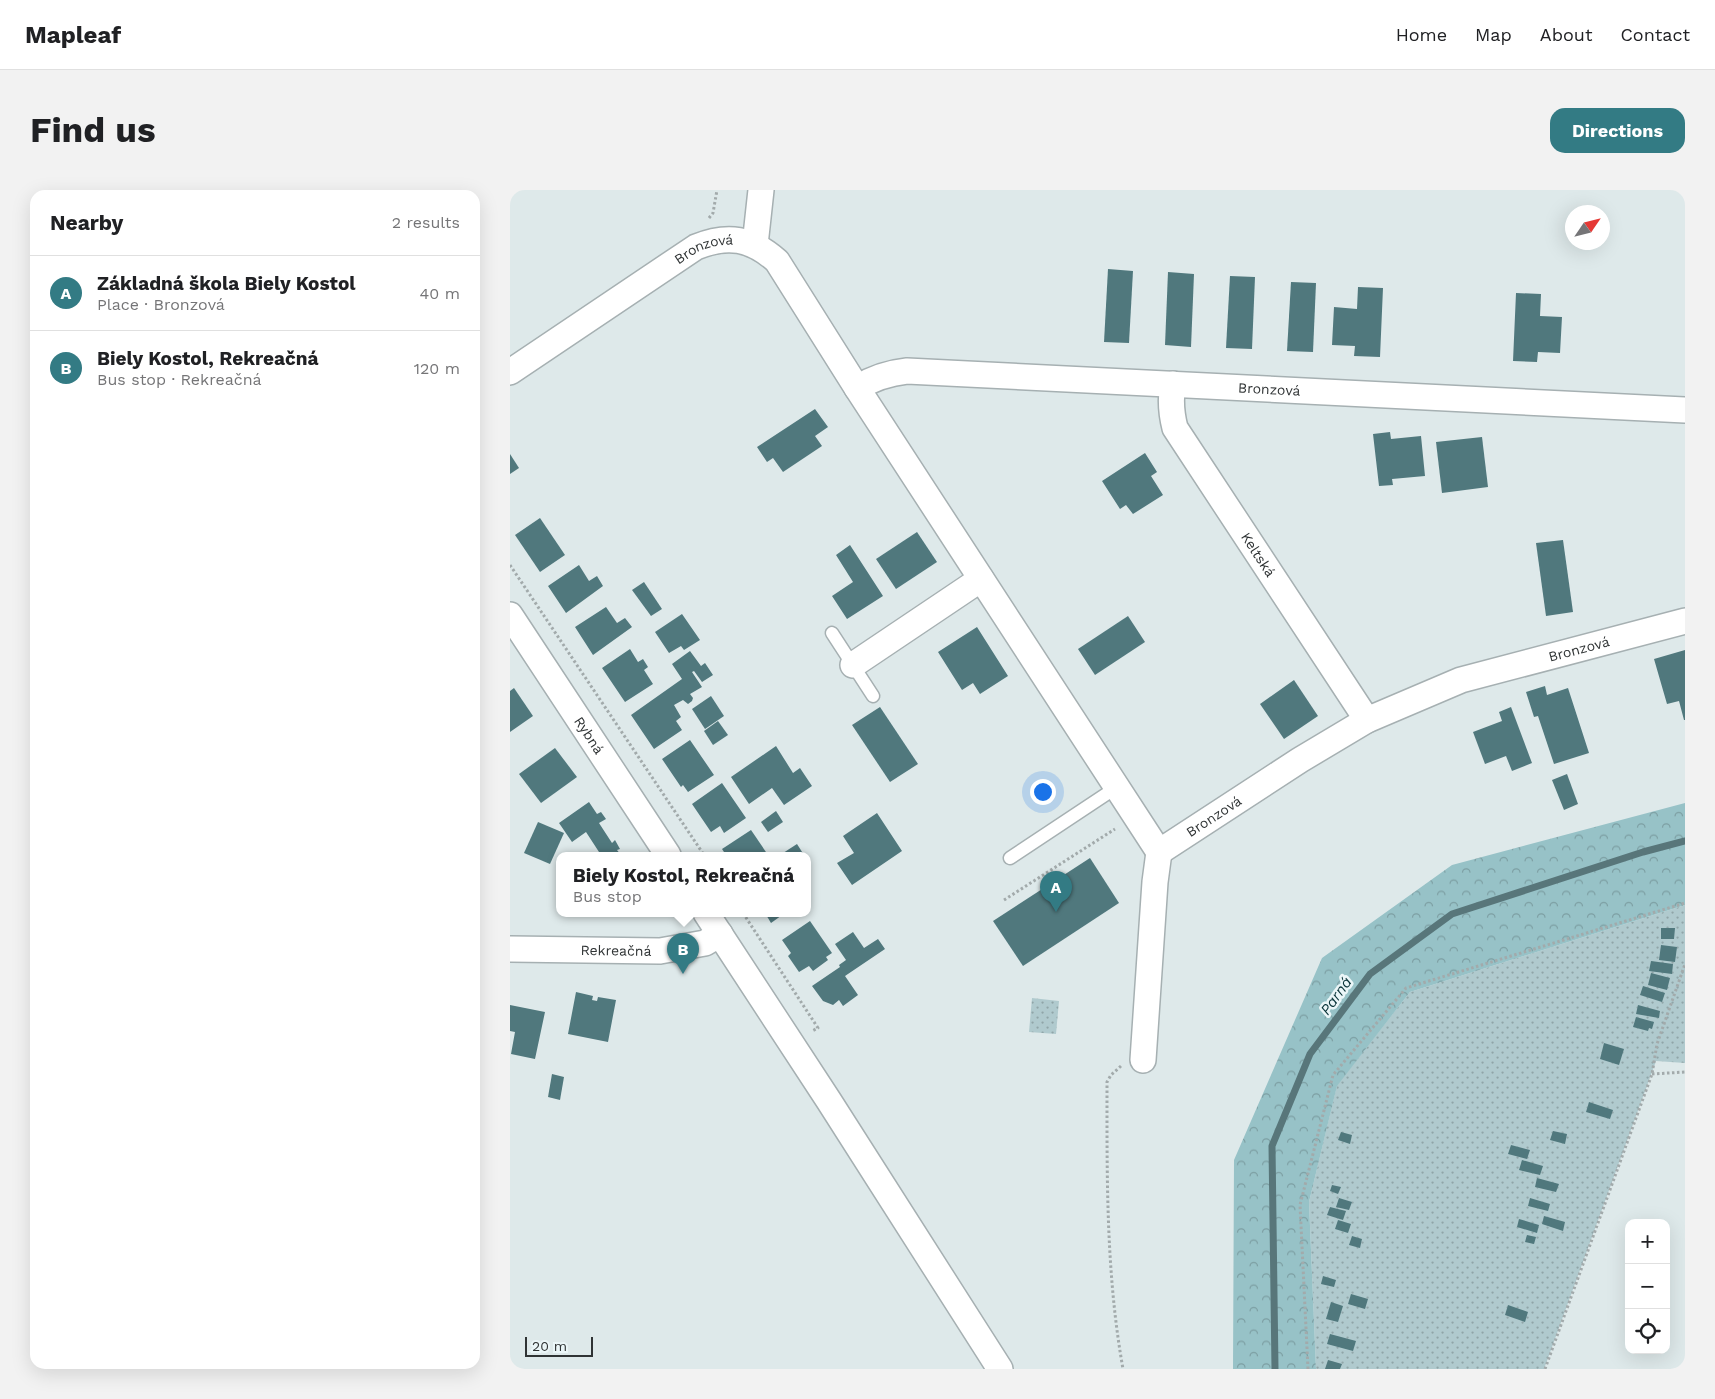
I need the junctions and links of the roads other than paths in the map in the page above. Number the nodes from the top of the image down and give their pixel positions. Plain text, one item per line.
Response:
1 (761, 190) edge
2 (755, 245) junction
3 (510, 372) edge
4 (1173, 384) junction
5 (856, 388) junction
6 (1685, 410) edge
7 (981, 579) junction
8 (510, 615) edge
9 (1685, 621) edge
10 (832, 633) dead end
11 (852, 665) junction
12 (873, 696) dead end
13 (1367, 720) junction
14 (1117, 787) junction
15 (666, 852) edge
16 (1159, 852) junction
17 (1010, 858) dead end
18 (709, 917) edge
19 (720, 934) junction
20 (510, 949) edge
21 (1133, 1062) road end
22 (1000, 1369) edge

1 - 2 street
2 - 3 street, Bronzová
2 - 5 street, Bronzová
4 - 5 street, Bronzová
4 - 6 street, Bronzová
4 - 13 street, Keltská
5 - 7 street, Bronzová
7 - 11 street
7 - 14 street, Bronzová
8 - 15 street, Rybná
9 - 13 street, Bronzová
10 - 11 lane
11 - 12 lane
13 - 16 street, Bronzová
14 - 16 street, Bronzová
14 - 17 lane
16 - 21 street
18 - 19 street
19 - 20 street, Rekreačná
19 - 22 street

